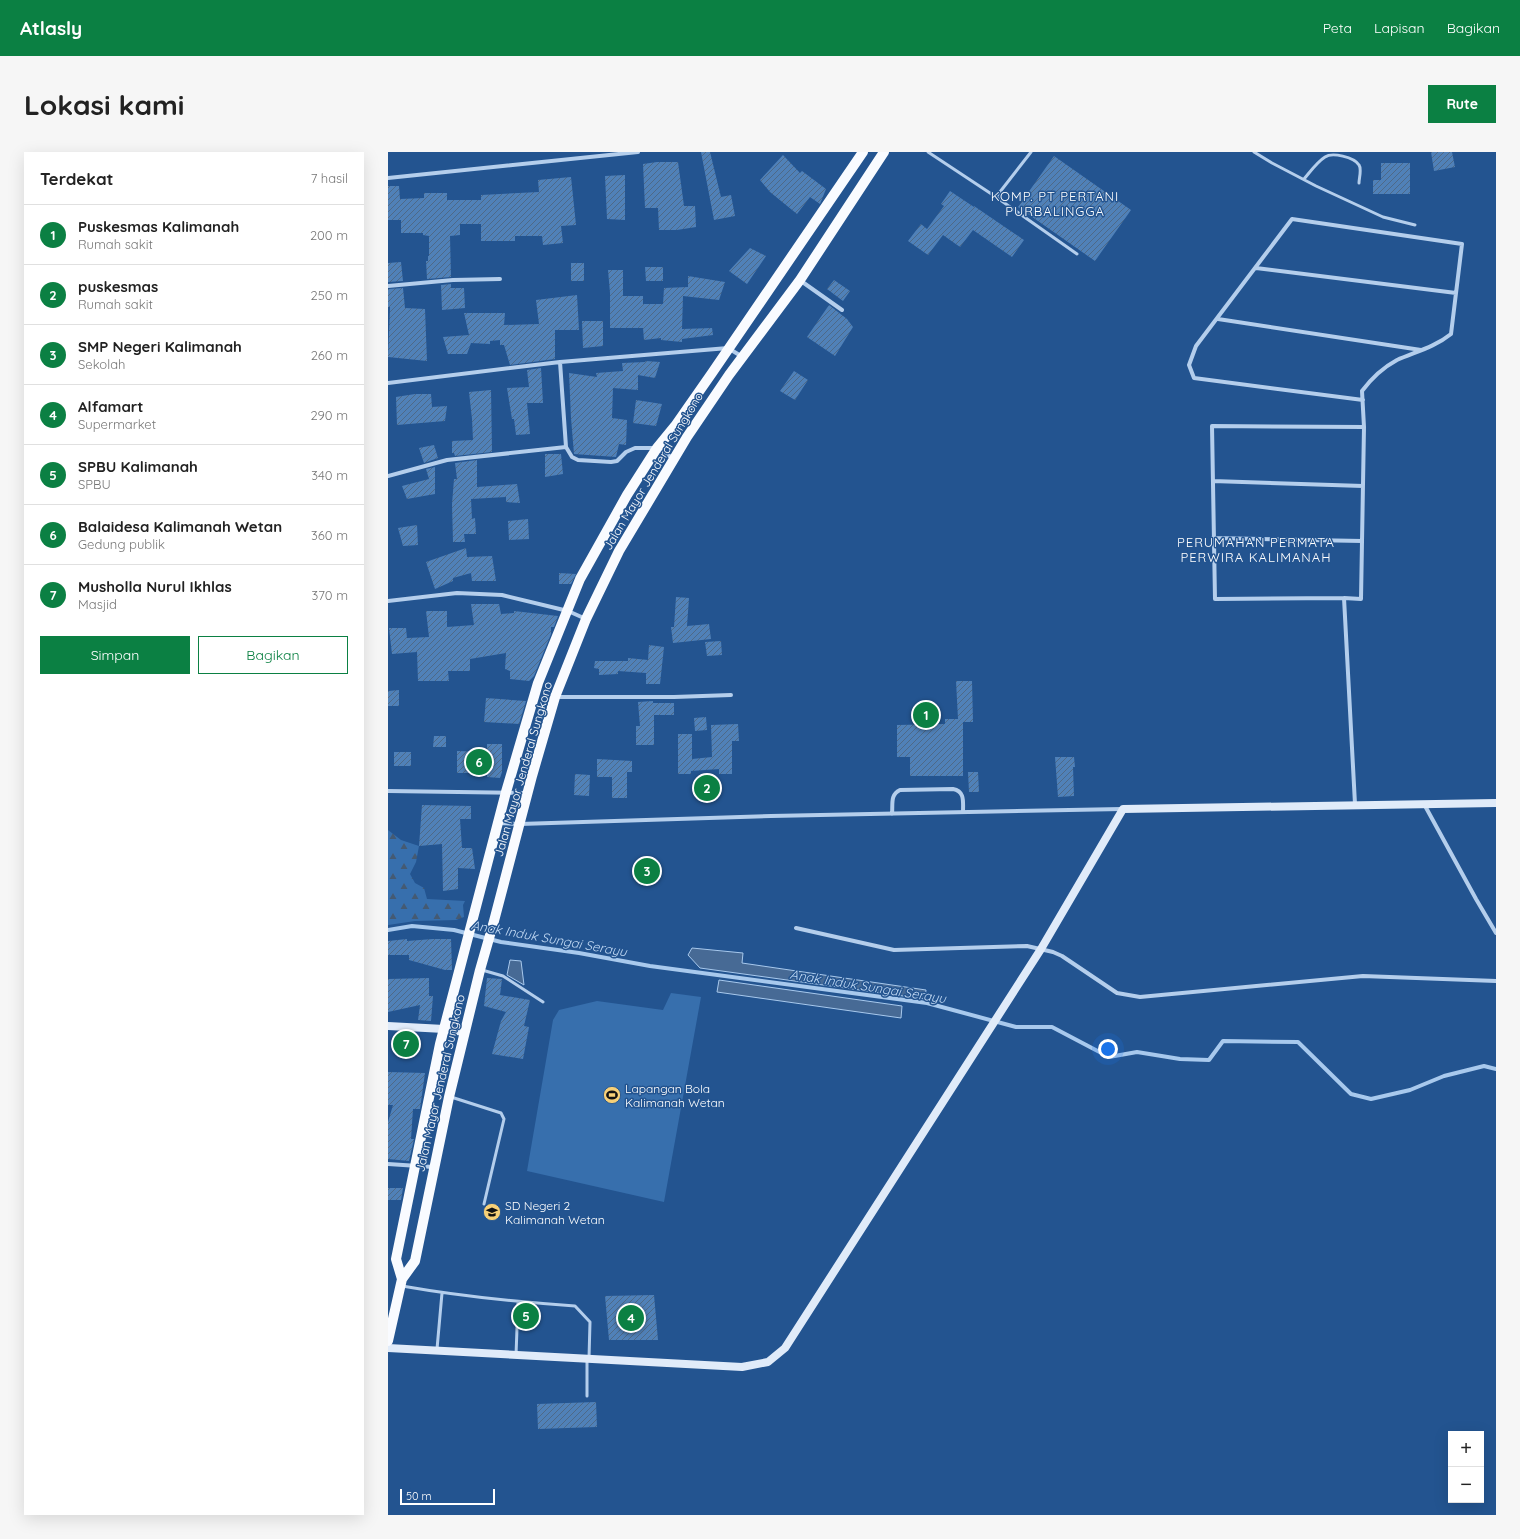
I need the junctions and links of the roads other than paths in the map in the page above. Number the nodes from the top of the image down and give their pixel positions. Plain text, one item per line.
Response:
1 (638, 152) edge
2 (864, 152) edge
3 (884, 152) edge
4 (928, 152) edge
5 (1031, 152) edge
6 (1254, 152) edge
7 (388, 178) edge
8 (1304, 180) junction
9 (1359, 183) dead end
10 (996, 197) junction
11 (1415, 225) dead end
12 (1077, 254) dead end
13 (1256, 268) junction
14 (500, 279) dead end
15 (800, 280) junction
16 (388, 286) edge
17 (1456, 293) junction
18 (842, 310) dead end
19 (1218, 318) junction
20 (728, 348) junction
21 (1421, 350) junction
22 (742, 357) junction
23 (560, 362) junction
24 (388, 383) edge
25 (1363, 400) junction
26 (1364, 427) junction
27 (566, 448) junction
28 (657, 448) junction
29 (674, 459) junction
30 (388, 476) edge
31 (1213, 481) junction
32 (1363, 486) junction
33 (1213, 538) junction
34 (1362, 541) junction
35 (1344, 598) junction
36 (388, 601) edge
37 (568, 611) junction
38 (586, 619) junction
39 (731, 695) dead end
40 (555, 697) junction
41 (388, 791) edge
42 (506, 792) junction
43 (528, 793) junction
44 (1496, 803) edge
45 (1355, 804) junction
46 (1424, 804) junction
47 (1123, 809) junction
48 (963, 812) junction
49 (892, 814) junction
50 (498, 823) junction
51 (520, 824) junction
52 (796, 928) dead end
53 (1496, 933) edge
54 (1041, 949) junction
55 (480, 970) junction
56 (1496, 981) edge
57 (543, 1002) dead end
58 (388, 1026) edge
59 (444, 1029) junction
60 (464, 1032) junction
61 (449, 1097) junction
62 (388, 1164) edge
63 (416, 1165) junction
64 (434, 1167) junction
65 (484, 1204) dead end
66 (401, 1282) junction
67 (442, 1293) junction
68 (518, 1302) junction
69 (388, 1341) edge
70 (388, 1348) edge
71 (437, 1352) junction
72 (516, 1355) junction
73 (588, 1358) junction
74 (587, 1396) dead end

1 - 7 street
2 - 20 main road, Jalan Mayor Jenderal Sungkono
3 - 15 main road, Jalan Mayor Jenderal Sungkono
4 - 10 lane
5 - 10 lane
6 - 8 lane
8 - 9 lane
8 - 11 lane
10 - 12 lane
13 - 17 street
13 - 17 street
13 - 19 street
14 - 16 street
15 - 18 street
15 - 22 main road, Jalan Mayor Jenderal Sungkono
17 - 21 street
19 - 21 street
19 - 25 street
20 - 22 street
20 - 23 street
20 - 28 main road, Jalan Mayor Jenderal Sungkono
21 - 25 street
22 - 29 main road, Jalan Mayor Jenderal Sungkono
23 - 24 street
23 - 27 street
25 - 26 street
26 - 31 street
26 - 32 street
27 - 28 street
27 - 30 street
28 - 29 street
28 - 37 main road, Jalan Mayor Jenderal Sungkono
29 - 38 main road, Jalan Mayor Jenderal Sungkono
31 - 32 street
31 - 33 street
32 - 34 street
33 - 34 street
33 - 35 street
34 - 35 street
35 - 45 street
36 - 37 street
37 - 38 street
37 - 42 main road, Jalan Mayor Jenderal Sungkono
38 - 40 main road, Jalan Mayor Jenderal Sungkono
39 - 40 street
40 - 43 main road, Jalan Mayor Jenderal Sungkono
41 - 42 street
42 - 43 street
42 - 50 main road, Jalan Mayor Jenderal Sungkono
43 - 51 main road, Jalan Mayor Jenderal Sungkono
44 - 46 street
45 - 46 street
45 - 47 street
46 - 53 street
47 - 48 street
47 - 54 street
48 - 49 street
48 - 49 street
49 - 51 street
50 - 51 street
50 - 59 main road, Jalan Mayor Jenderal Sungkono
51 - 55 main road, Jalan Mayor Jenderal Sungkono
52 - 54 street
54 - 56 street
54 - 73 street
55 - 57 lane
55 - 60 main road, Jalan Mayor Jenderal Sungkono
58 - 59 street
59 - 60 street
59 - 63 main road, Jalan Mayor Jenderal Sungkono
60 - 61 main road, Jalan Mayor Jenderal Sungkono
61 - 64 main road, Jalan Mayor Jenderal Sungkono
61 - 65 lane
62 - 63 street
63 - 64 street
63 - 66 main road, Jalan Mayor Jenderal Sungkono
64 - 66 main road, Jalan Mayor Jenderal Sungkono
66 - 67 lane
66 - 69 main road, Jalan Mayor Jenderal Sungkono
67 - 68 lane
67 - 71 lane
68 - 72 lane
68 - 73 lane
70 - 71 street
71 - 72 street
72 - 73 street
73 - 74 lane

